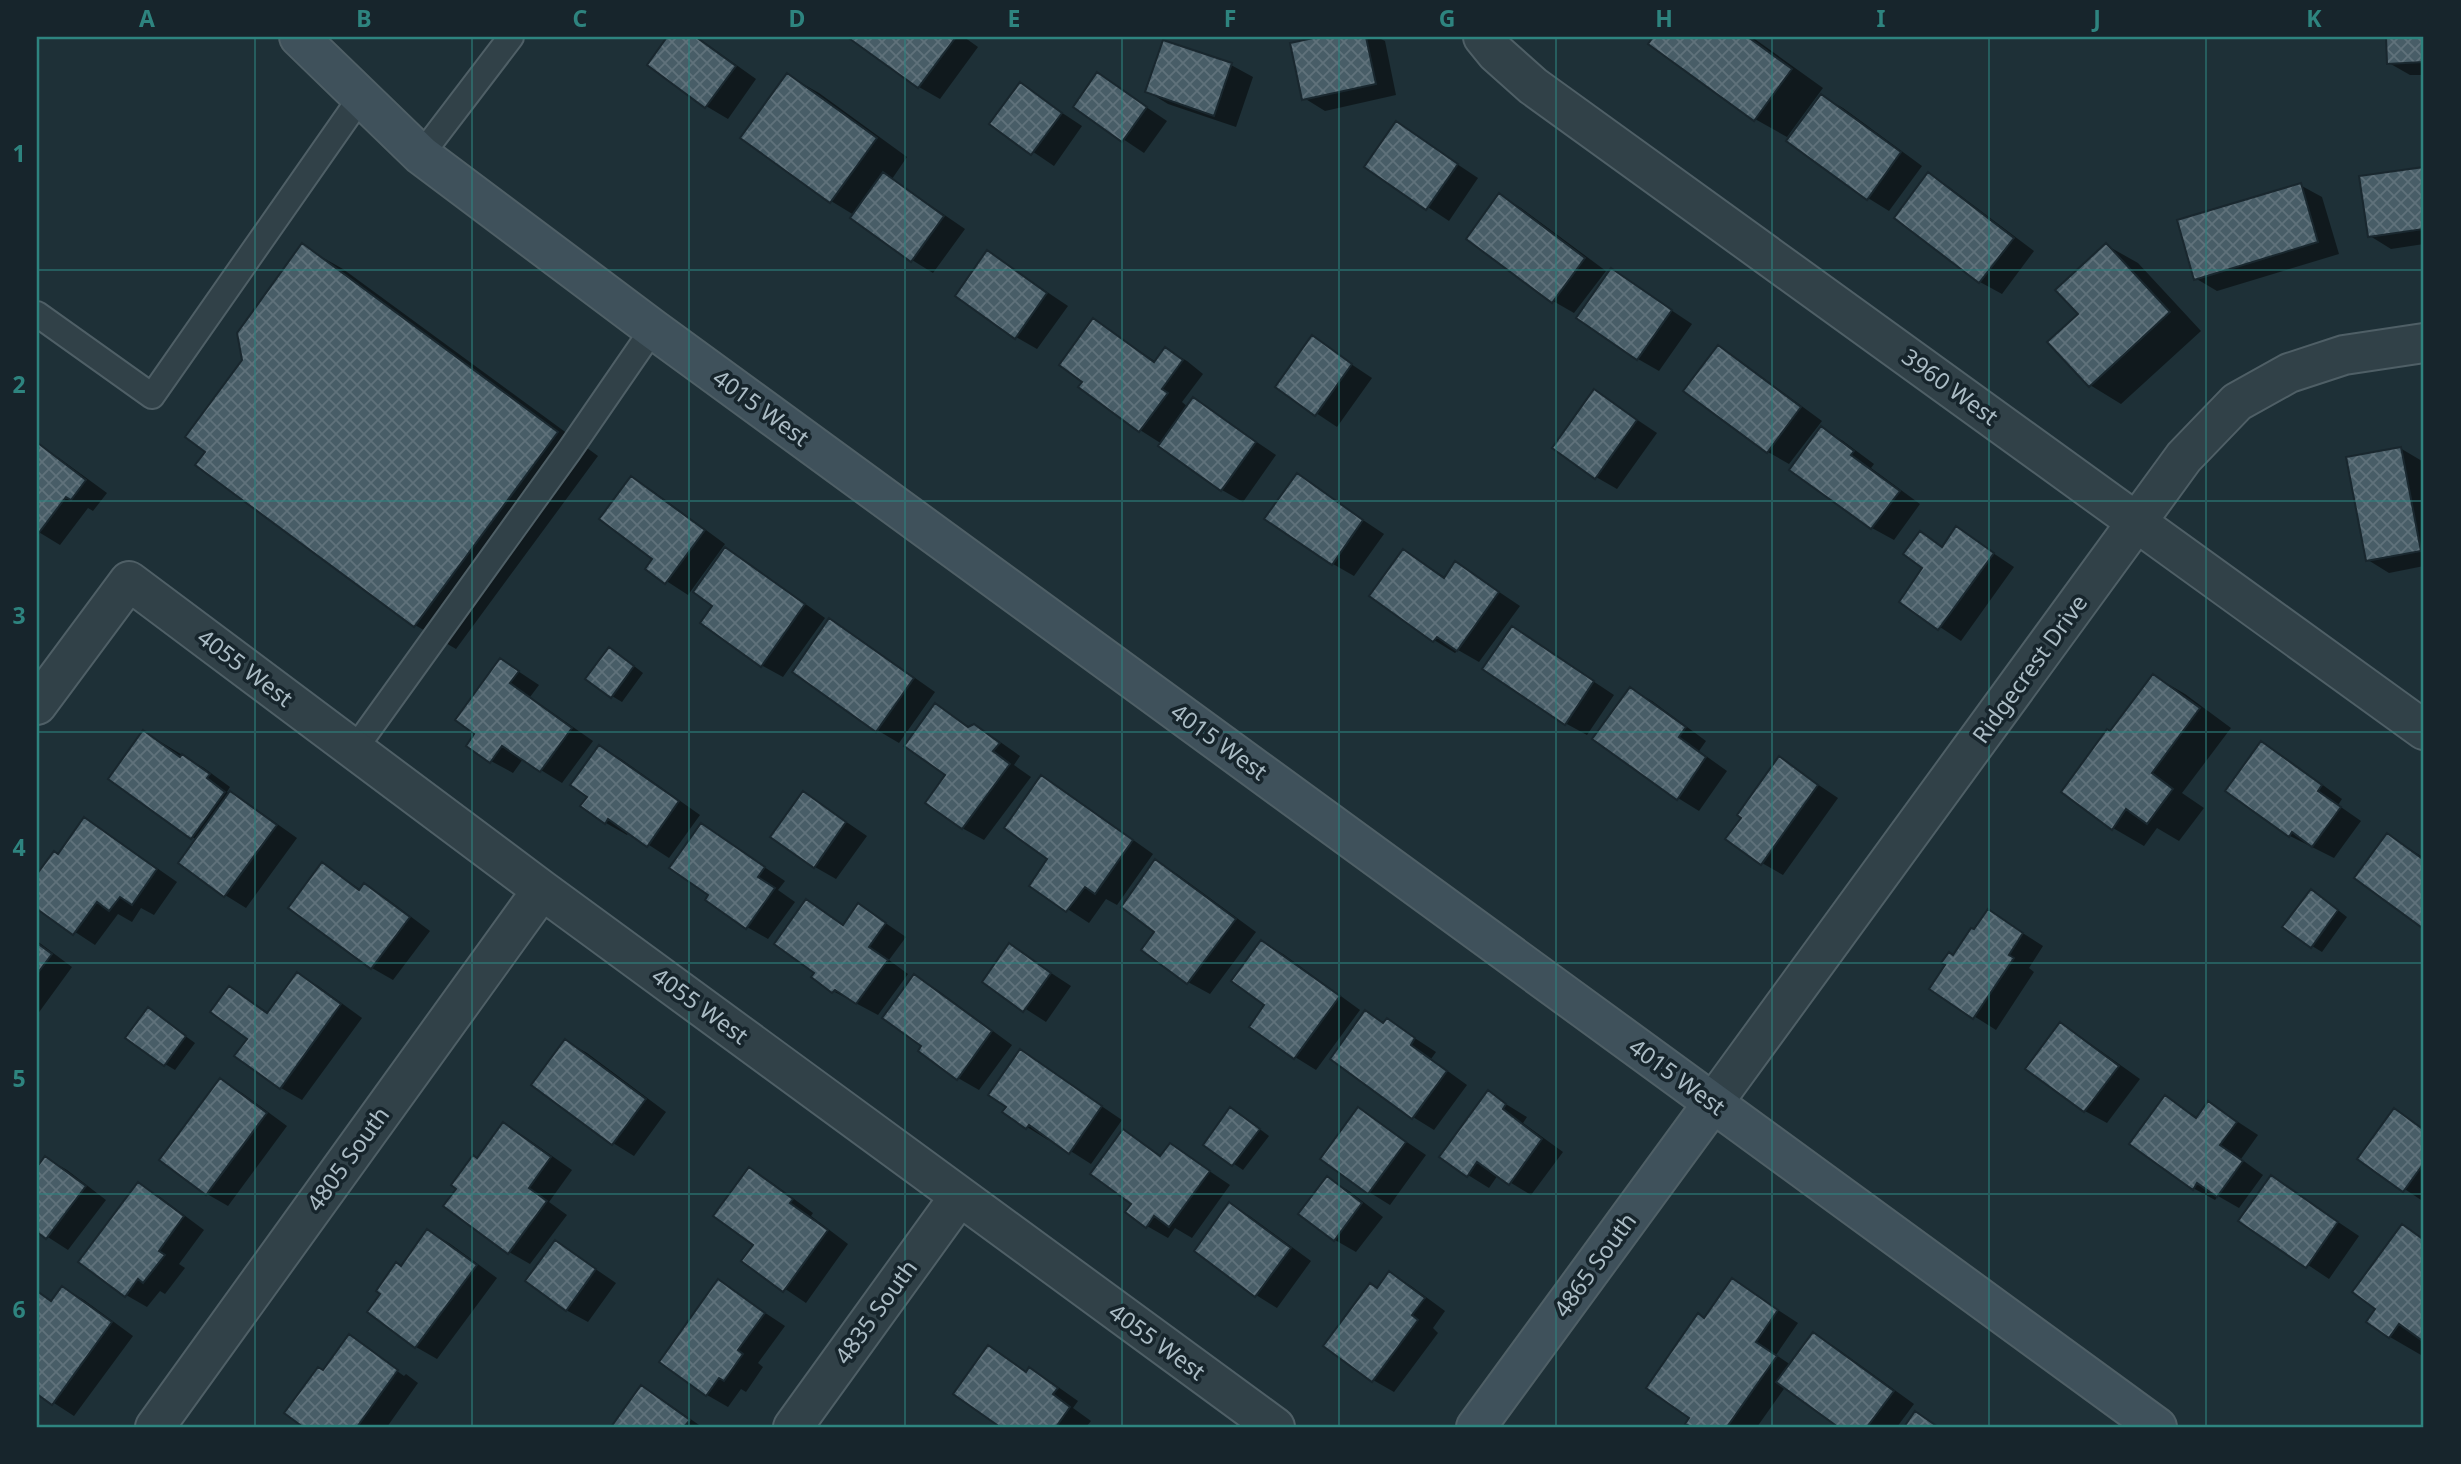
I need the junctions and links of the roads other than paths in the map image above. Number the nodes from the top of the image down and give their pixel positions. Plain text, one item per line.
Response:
1 (299, 37) edge
2 (511, 37) edge
3 (1483, 37) edge
4 (361, 97) junction
5 (421, 155) junction
6 (37, 314) edge
7 (653, 329) junction
8 (2424, 343) edge
9 (2138, 523) junction
10 (37, 705) edge
11 (2424, 730) edge
12 (354, 750) junction
13 (542, 890) junction
14 (1713, 1103) junction
15 (959, 1196) junction
16 (155, 1427) edge
17 (793, 1427) edge
18 (1275, 1427) edge
19 (1476, 1427) edge
20 (2157, 1427) edge

1 - 4 street, 4015 West
2 - 5 lane
3 - 9 street, 3960 West
4 - 5 street, 4015 West
4 - 6 lane
5 - 7 street, 4015 West
7 - 12 lane
7 - 14 street, 4015 West
8 - 9 street, Ridgecrest Drive
9 - 11 street, 3960 West
9 - 14 street, Ridgecrest Drive
10 - 12 street, 4055 West
12 - 13 street, 4055 West
13 - 15 street, 4055 West
13 - 16 street, 4805 South
14 - 19 street, 4865 South
14 - 20 street, 4015 West
15 - 17 street, 4835 South
15 - 18 street, 4055 West

